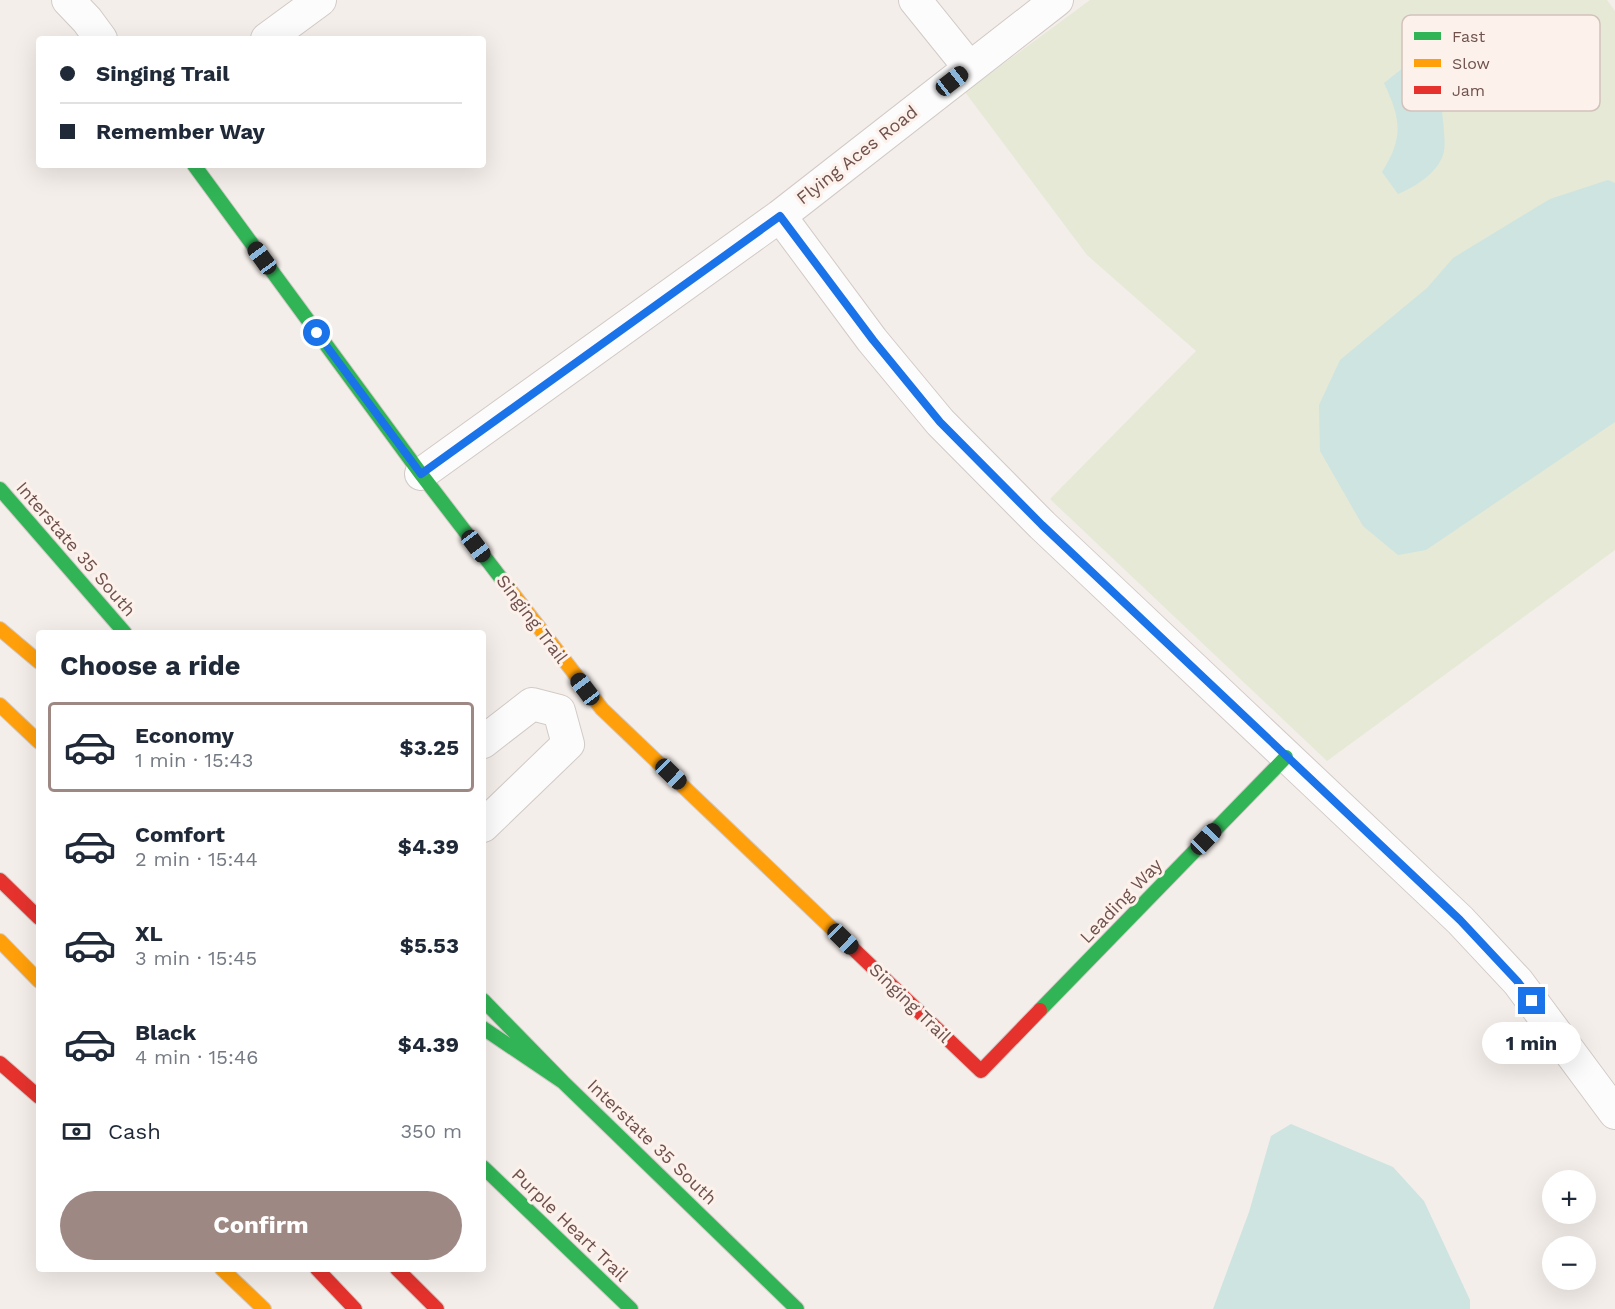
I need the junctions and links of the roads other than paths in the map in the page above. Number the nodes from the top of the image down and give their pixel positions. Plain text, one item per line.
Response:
1 (68, 0) edge
2 (320, 0) edge
3 (915, 0) edge
4 (1057, 0) edge
5 (100, 36) edge
6 (271, 36) edge
7 (969, 68) junction
8 (196, 168) edge
9 (780, 216) junction
10 (421, 474) junction
11 (0, 489) edge
12 (0, 628) edge
13 (122, 630) edge
14 (36, 659) edge
15 (585, 689) junction
16 (0, 705) edge
17 (559, 711) junction
18 (36, 739) edge
19 (486, 740) edge
20 (1286, 757) junction
21 (486, 823) edge
22 (0, 880) edge
23 (36, 915) edge
24 (0, 941) edge
25 (36, 978) edge
26 (486, 1002) edge
27 (486, 1030) edge
28 (0, 1063) edge
29 (981, 1071) joint
30 (563, 1082) junction
31 (36, 1094) edge
32 (1615, 1113) edge
33 (486, 1170) edge
34 (225, 1272) edge
35 (320, 1272) edge
36 (399, 1272) edge
37 (264, 1309) edge
38 (356, 1309) edge
39 (437, 1309) edge
40 (631, 1309) edge
41 (797, 1309) edge

1 - 5 street
2 - 6 street
3 - 7 street
4 - 7 street, Flying Aces Road
7 - 9 street, Flying Aces Road
8 - 10 main road, Singing Trail
9 - 10 street, Flying Aces Road
9 - 20 street
10 - 15 main road, Singing Trail
11 - 13 main road, Interstate 35 South
12 - 14 main road
15 - 17 street
15 - 29 main road, Singing Trail
16 - 18 main road
17 - 19 street
17 - 21 street
20 - 29 main road, Leading Way
20 - 32 street
22 - 23 main road
24 - 25 main road
26 - 30 main road, Interstate 35 South
27 - 30 main road
28 - 31 main road
30 - 41 main road, Interstate 35 South
33 - 40 main road, Purple Heart Trail
34 - 37 main road
35 - 38 main road
36 - 39 main road

